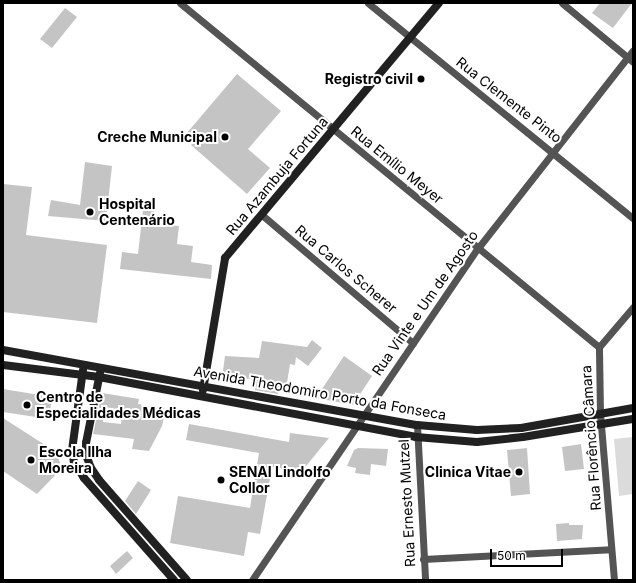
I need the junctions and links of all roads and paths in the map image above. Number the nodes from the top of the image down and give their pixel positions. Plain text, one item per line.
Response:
1 (180, 3) edge
2 (368, 3) edge
3 (439, 3) edge
4 (562, 3) edge
5 (410, 39) junction
6 (633, 50) edge
7 (630, 60) edge
8 (333, 129) junction
9 (553, 152) junction
10 (262, 214) junction
11 (633, 218) edge
12 (478, 248) junction
13 (633, 307) edge
14 (413, 343) junction
15 (599, 347) junction
16 (7, 350) edge
17 (6, 365) edge
18 (84, 365) junction
19 (101, 368) junction
20 (82, 375) junction
21 (99, 378) junction
22 (203, 386) junction
23 (202, 396) junction
24 (633, 408) edge
25 (600, 414) junction
26 (363, 415) junction
27 (633, 419) edge
28 (601, 424) junction
29 (356, 425) junction
30 (417, 425) junction
31 (521, 428) junction
32 (416, 437) junction
33 (523, 438) junction
34 (149, 537) junction
35 (142, 543) junction
36 (611, 549) junction
37 (423, 558) junction
38 (174, 580) edge
39 (187, 580) edge
40 (252, 580) edge
41 (425, 580) edge
42 (614, 580) edge

1 - 8 street, Rua Emílio Meyer
2 - 5 street, Rua Clemente Pinto
3 - 5 main road, Rua Azambuja Fortuna
4 - 7 street
5 - 8 main road, Rua Azambuja Fortuna
5 - 9 street, Rua Clemente Pinto
6 - 7 street, Rua Vinte e Um de Agosto
7 - 9 street, Rua Vinte e Um de Agosto
8 - 10 main road, Rua Azambuja Fortuna
8 - 12 street, Rua Emílio Meyer
9 - 11 street, Rua Clemente Pinto
9 - 12 street, Rua Vinte e Um de Agosto
10 - 14 street, Rua Carlos Scherer
10 - 22 main road, Rua Azambuja Fortuna
12 - 14 street, Rua Vinte e Um de Agosto
12 - 15 street, Rua Emílio Meyer
13 - 15 street, Rua Florêncio Câmara
14 - 26 street, Rua Vinte e Um de Agosto
15 - 25 street, Rua Florêncio Câmara
16 - 17 main road
16 - 18 main road, Avenida Theodomiro Porto da Fonseca
17 - 20 main road, Avenida Theodomiro Porto da Fonseca
18 - 19 main road, Avenida Theodomiro Porto da Fonseca
18 - 20 main road
19 - 21 main road
19 - 22 main road, Avenida Theodomiro Porto da Fonseca
20 - 21 main road, Avenida Theodomiro Porto da Fonseca
20 - 35 main road
21 - 23 main road, Avenida Theodomiro Porto da Fonseca
21 - 34 main road
22 - 23 main road, Rua Azambuja Fortuna
22 - 26 main road, Avenida Theodomiro Porto da Fonseca
23 - 29 main road, Avenida Theodomiro Porto da Fonseca
24 - 25 main road, Avenida Theodomiro Porto da Fonseca
25 - 28 street, Rua Florêncio Câmara
25 - 31 main road, Avenida Theodomiro Porto da Fonseca
26 - 29 street, Rua Vinte e Um de Agosto
26 - 30 main road, Avenida Theodomiro Porto da Fonseca
27 - 28 main road, Avenida Theodomiro Porto da Fonseca
28 - 33 main road, Avenida Theodomiro Porto da Fonseca
28 - 36 street, Rua Florêncio Câmara
29 - 32 main road, Avenida Theodomiro Porto da Fonseca
29 - 40 street, Rua Vinte e Um de Agosto
30 - 31 main road, Avenida Theodomiro Porto da Fonseca
30 - 32 street, Rua Ernesto Mutzel
31 - 33 main road
32 - 33 main road, Avenida Theodomiro Porto da Fonseca
32 - 37 street, Rua Ernesto Mutzel
34 - 35 main road
34 - 39 main road
35 - 38 main road
36 - 37 street
36 - 42 street, Rua Florêncio Câmara
37 - 41 street, Rua Ernesto Mutzel

